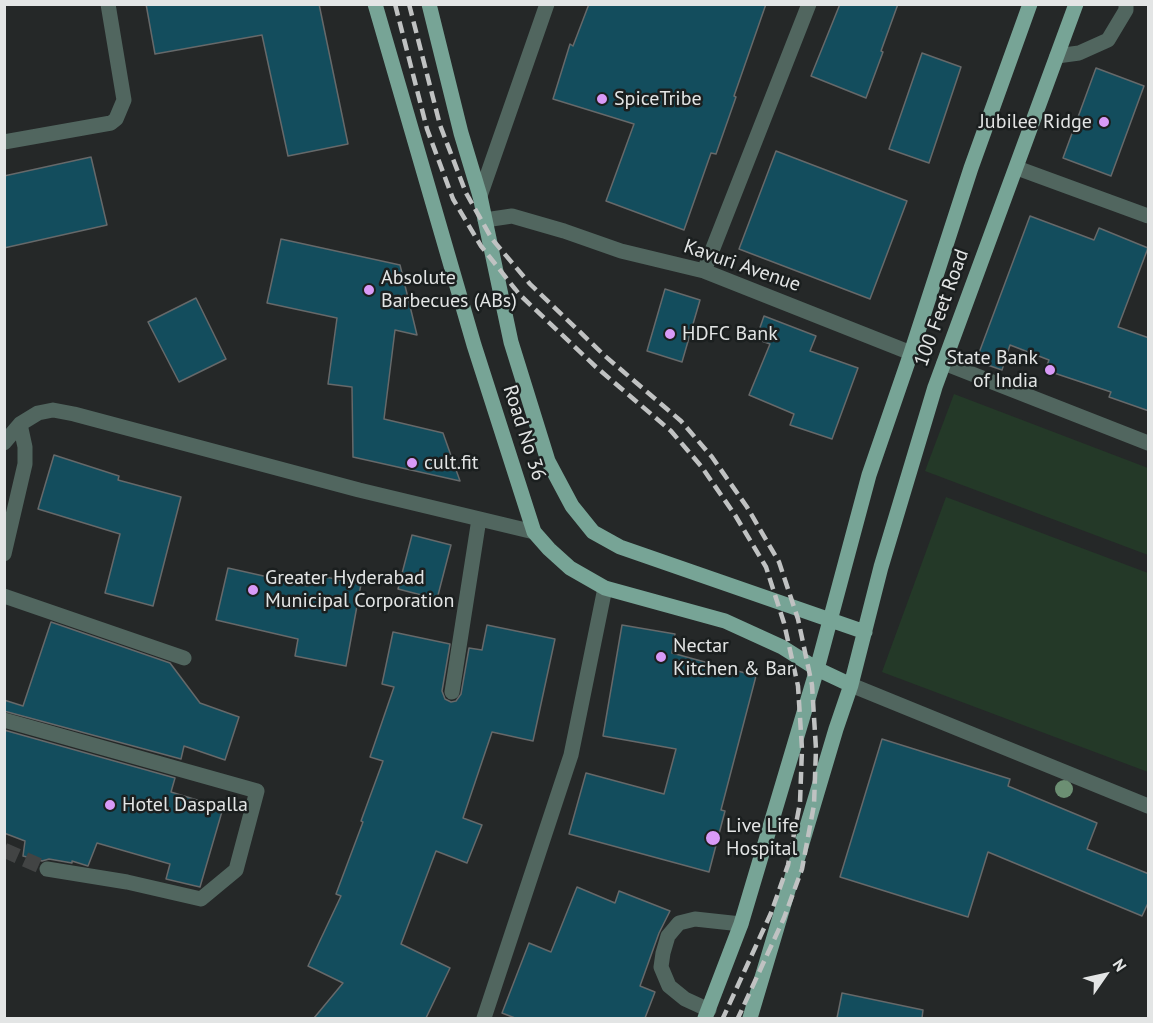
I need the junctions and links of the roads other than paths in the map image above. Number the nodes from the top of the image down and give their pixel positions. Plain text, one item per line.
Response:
1 (108, 4) edge
2 (375, 4) edge
3 (429, 4) edge
4 (547, 4) edge
5 (809, 4) edge
6 (1030, 4) edge
7 (1076, 4) edge
8 (1126, 4) edge
9 (1057, 56) junction
10 (4, 142) edge
11 (1017, 168) junction
12 (480, 196) junction
13 (1149, 216) edge
14 (485, 220) junction
15 (704, 271) junction
16 (911, 353) junction
17 (945, 363) junction
18 (20, 424) junction
19 (4, 443) edge
20 (1149, 443) edge
21 (479, 519) junction
22 (534, 532) junction
23 (4, 554) edge
24 (605, 588) junction
25 (4, 596) edge
26 (830, 619) junction
27 (866, 632) junction
28 (184, 658) dead end
29 (817, 669) junction
30 (851, 685) junction
31 (452, 692) dead end
32 (4, 720) edge
33 (1149, 806) edge
34 (47, 869) tunnel mouth
35 (741, 924) junction
36 (707, 1014) edge
37 (484, 1018) edge
38 (750, 1018) edge

1 - 10 street
2 - 22 main road, Road No 36
3 - 12 main road, Road No 36
4 - 12 street
5 - 15 street
6 - 16 main road, 100 Feet Road
7 - 9 main road, 100 Feet Road
8 - 9 street
9 - 11 main road, 100 Feet Road
11 - 13 street
11 - 17 main road, 100 Feet Road
12 - 14 main road, Road No 36
14 - 15 street, Kavuri Avenue
14 - 26 main road, Road No 36
15 - 16 street, Kavuri Avenue
16 - 26 main road, 100 Feet Road
17 - 20 street
17 - 27 main road, 100 Feet Road
18 - 19 street
18 - 21 street
18 - 23 street
21 - 22 street
21 - 31 street
22 - 24 main road, Road No 36
24 - 29 main road, Road No 36
24 - 37 street
25 - 28 street
26 - 27 main road, Road No 36
26 - 29 main road, 100 Feet Road
27 - 30 main road, 100 Feet Road
29 - 30 main road, Road No 36
29 - 35 main road, 100 Feet Road
30 - 33 street
30 - 38 main road, 100 Feet Road
32 - 34 street
35 - 36 main road, 100 Feet Road
35 - 36 street

